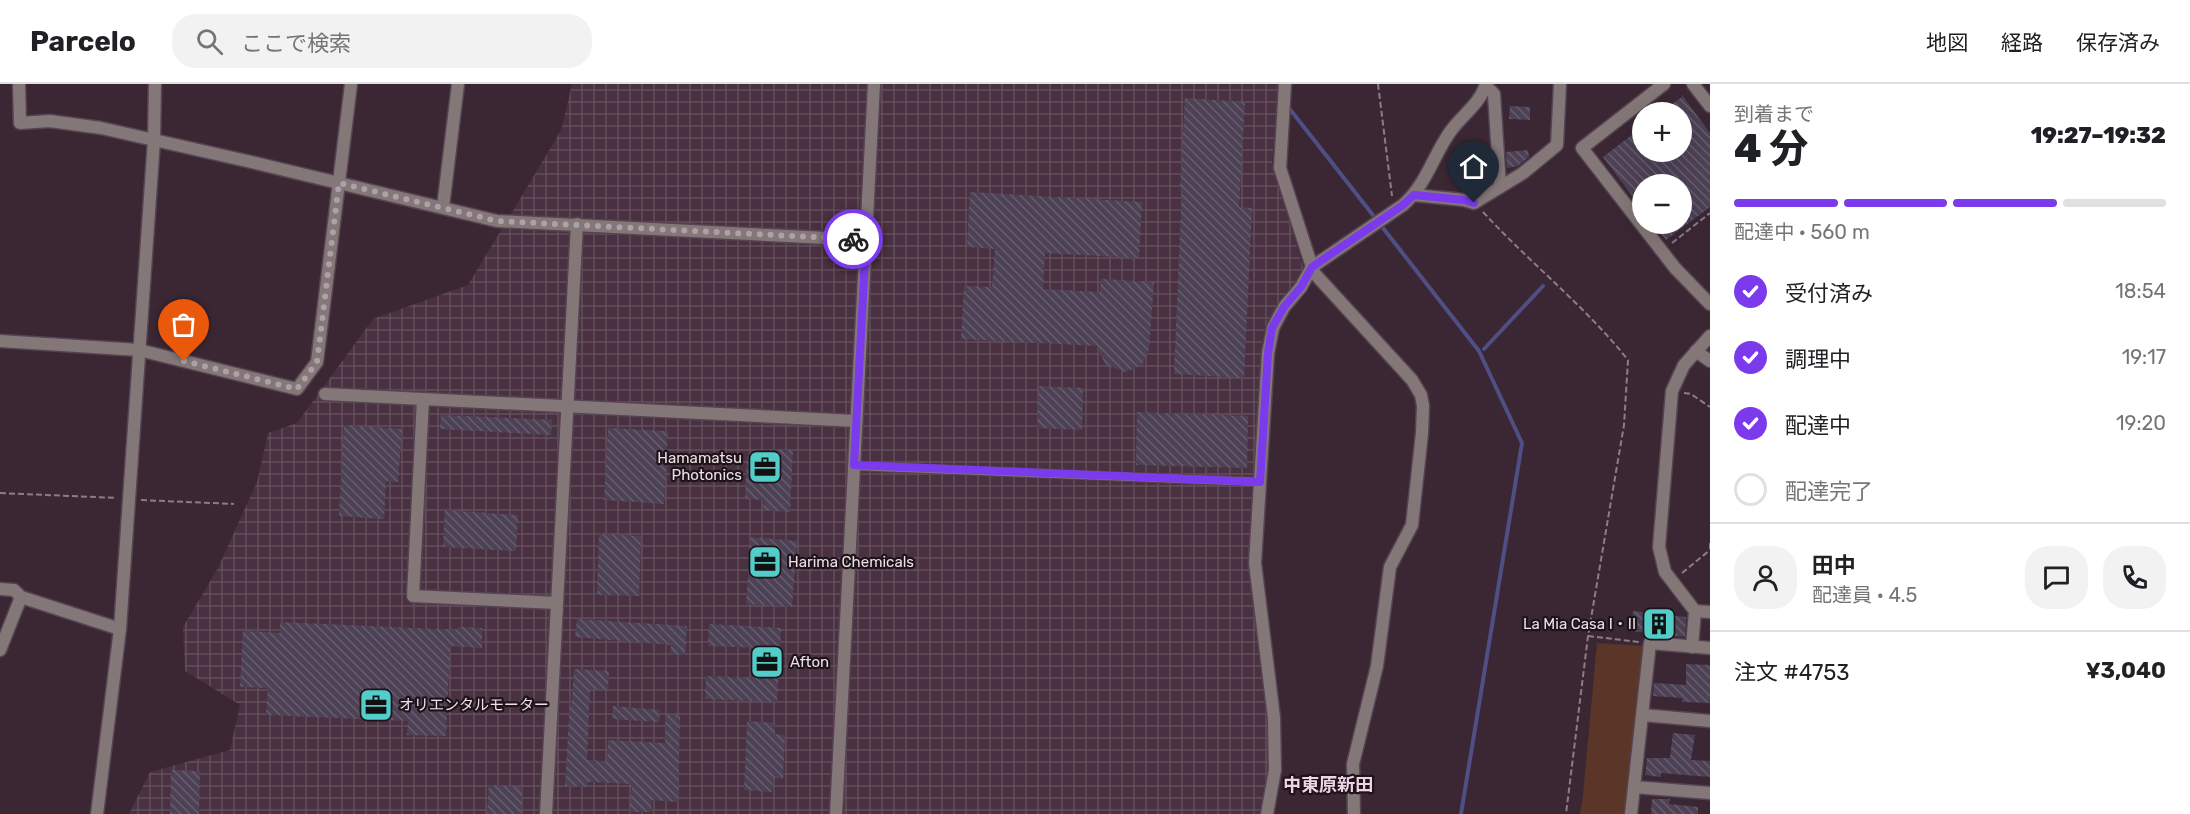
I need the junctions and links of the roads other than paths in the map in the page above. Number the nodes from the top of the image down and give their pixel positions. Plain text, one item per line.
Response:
1 (20, 84) edge
2 (155, 84) edge
3 (351, 84) edge
4 (458, 84) edge
5 (874, 84) edge
6 (1285, 84) edge
7 (1560, 84) edge
8 (1664, 84) edge
9 (1693, 84) edge
10 (1486, 85) edge
11 (1710, 106) edge
12 (154, 140) junction
13 (339, 183) junction
14 (1500, 187) junction
15 (1414, 195) junction
16 (443, 207) junction
17 (577, 224) junction
18 (866, 240) junction
19 (1312, 267) junction
20 (1710, 304) edge
21 (1710, 336) edge
22 (0, 342) edge
23 (140, 350) junction
24 (1696, 351) junction
25 (1710, 362) edge
26 (325, 394) dead end
27 (423, 399) junction
28 (567, 406) junction
29 (856, 421) junction
30 (854, 465) junction
31 (1260, 482) junction
32 (0, 589) edge
33 (21, 597) junction
34 (557, 603) junction
35 (1695, 610) junction
36 (1710, 612) edge
37 (120, 629) junction
38 (1692, 647) junction
39 (1710, 648) edge
40 (0, 650) edge
41 (1643, 715) junction
42 (1710, 721) edge
43 (1634, 787) junction
44 (1710, 793) edge
45 (97, 814) edge
46 (546, 814) edge
47 (836, 814) edge
48 (1267, 814) edge
49 (1354, 814) edge
50 (1630, 814) edge

1 - 12 street
2 - 12 street
3 - 13 street
4 - 16 street
5 - 18 street
6 - 19 street
7 - 14 street
8 - 20 street
9 - 11 street
10 - 14 street
10 - 15 street
12 - 13 street
12 - 23 street
13 - 16 street
13 - 23 street
14 - 15 street
15 - 19 street
16 - 17 street
17 - 18 street
17 - 28 street
18 - 29 street
19 - 31 street
19 - 49 street
21 - 24 street
22 - 23 street
23 - 37 street
24 - 25 street
24 - 35 street
26 - 27 street
27 - 28 street
27 - 34 street
28 - 29 street
28 - 34 street
29 - 30 street
30 - 31 lane
30 - 47 street
31 - 48 street
32 - 33 street
33 - 37 street
33 - 40 street
34 - 46 street
35 - 36 street
35 - 38 street
37 - 45 street
38 - 39 street
38 - 41 street
41 - 42 street
41 - 43 street
43 - 44 street
43 - 50 street

